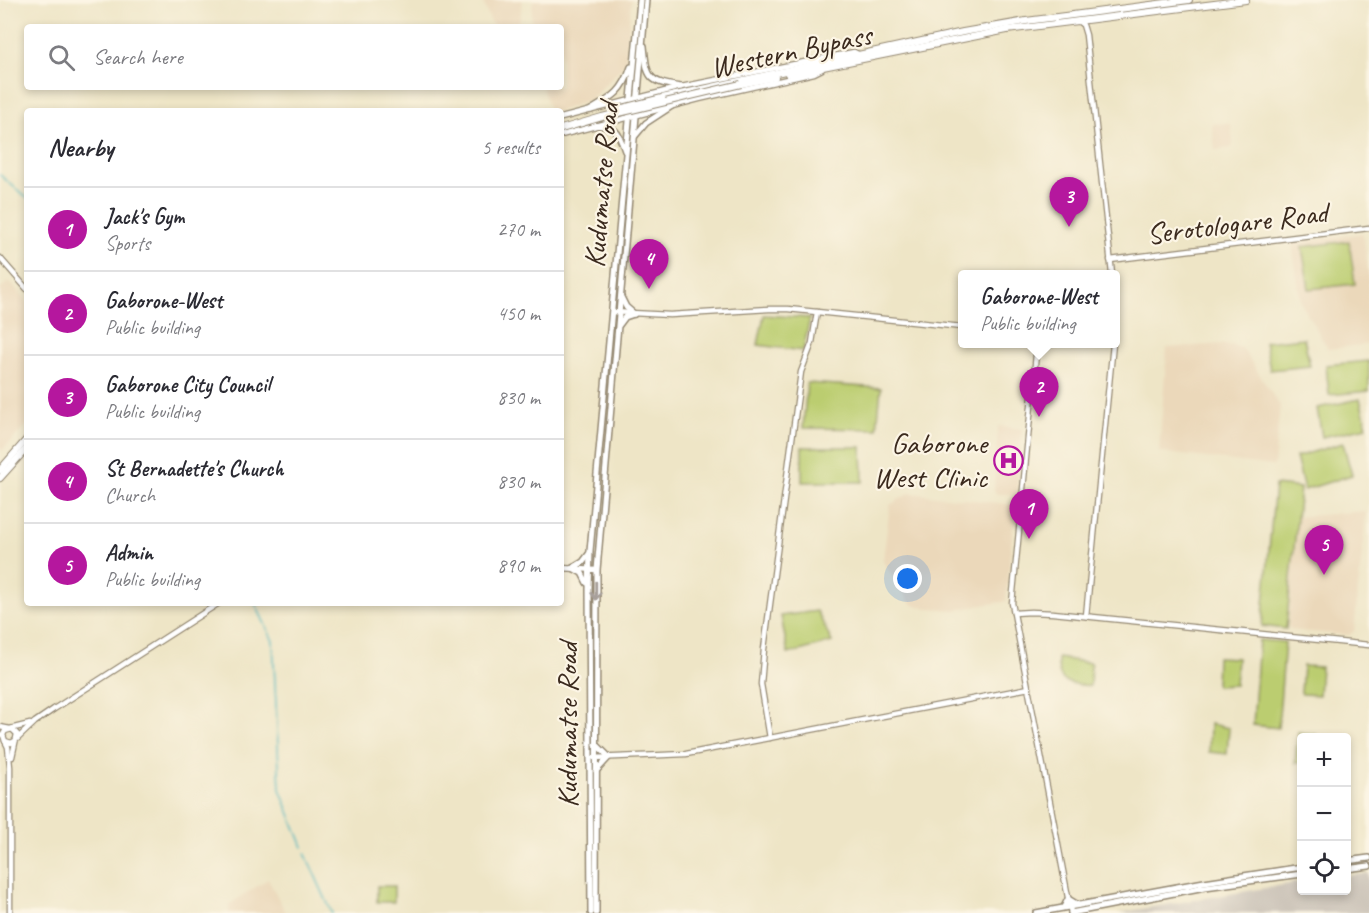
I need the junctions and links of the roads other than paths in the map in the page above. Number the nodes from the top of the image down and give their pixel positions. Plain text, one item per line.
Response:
1 (640, 0) edge
2 (646, 0) edge
3 (1189, 0) edge
4 (1246, 0) edge
5 (1107, 18) junction
6 (1077, 21) junction
7 (642, 35) junction
8 (1086, 35) junction
9 (858, 54) junction
10 (633, 58) junction
11 (827, 66) junction
12 (681, 87) junction
13 (653, 94) junction
14 (634, 99) junction
15 (675, 104) junction
16 (606, 106) junction
17 (655, 109) junction
18 (591, 110) junction
19 (633, 115) junction
20 (564, 117) edge
21 (611, 121) junction
22 (594, 125) junction
23 (564, 126) edge
24 (564, 126) edge
25 (564, 134) edge
26 (633, 141) junction
27 (626, 153) junction
28 (1369, 228) edge
29 (0, 258) edge
30 (1110, 260) junction
31 (1111, 270) edge
32 (24, 286) edge
33 (620, 293) junction
34 (616, 312) junction
35 (817, 312) junction
36 (634, 314) junction
37 (958, 326) edge
38 (617, 328) junction
39 (1037, 348) edge
40 (1113, 348) edge
41 (24, 442) edge
42 (24, 451) edge
43 (0, 470) edge
44 (0, 478) edge
45 (590, 551) junction
46 (564, 568) edge
47 (573, 568) junction
48 (593, 570) junction
49 (589, 589) junction
50 (214, 606) edge
51 (1014, 613) junction
52 (1086, 616) junction
53 (1369, 645) edge
54 (1029, 688) junction
55 (35, 722) junction
56 (0, 727) edge
57 (10, 729) junction
58 (3, 737) edge
59 (770, 738) junction
60 (16, 740) junction
61 (596, 744) junction
62 (609, 757) junction
63 (593, 758) junction
64 (10, 767) junction
65 (596, 771) junction
66 (1369, 858) edge
67 (1351, 860) edge
68 (1369, 866) edge
69 (1297, 868) edge
70 (1351, 868) edge
71 (1297, 874) edge
72 (1068, 899) junction
73 (1116, 901) junction
74 (1077, 905) junction
75 (1063, 908) junction
76 (1071, 911) edge
77 (10, 913) edge
78 (591, 913) edge
79 (596, 913) edge
80 (1036, 913) edge

1 - 10 main road, Kudumatse Road
2 - 7 main road, Kudumatse Road
3 - 9 highway, Western Bypass
4 - 5 highway, Western Bypass
5 - 6 highway, Western Bypass
5 - 8 street
6 - 8 street
6 - 11 highway, Western Bypass
7 - 12 main road
7 - 14 main road, Kudumatse Road
8 - 30 street
9 - 12 street
9 - 23 highway, Western Bypass, bridge
10 - 14 main road, Kudumatse Road
10 - 18 main road
11 - 15 street
11 - 24 highway, Western Bypass, bridge
12 - 13 street
13 - 14 street
13 - 17 street
14 - 16 street
14 - 19 main road, Kudumatse Road
15 - 17 street
15 - 26 main road
16 - 18 street
16 - 21 street
17 - 19 street
18 - 20 street
19 - 21 street
19 - 26 main road, Kudumatse Road
19 - 27 main road, Kudumatse Road
21 - 22 street
22 - 25 street
22 - 27 main road
26 - 33 main road, Kudumatse Road
27 - 34 main road, Kudumatse Road
28 - 30 street, Serotologare Road
29 - 32 street
30 - 31 street
33 - 34 main road, Kudumatse Road
33 - 36 main road
34 - 36 street
34 - 38 main road, Kudumatse Road
34 - 45 main road, Kudumatse Road
35 - 36 street
35 - 37 street
35 - 59 street
36 - 38 main road
38 - 48 main road, Kudumatse Road
39 - 51 street
40 - 52 street
41 - 43 highway
42 - 44 highway
45 - 47 main road
45 - 48 main road, Kudumatse Road
46 - 47 street
47 - 48 street
47 - 49 main road
48 - 49 main road, Kudumatse Road
48 -> 61 main road, Kudumatse Road
49 - 63 main road, Kudumatse Road
50 - 55 street
51 - 52 street
51 - 54 street
52 - 53 street
54 - 59 street
54 - 72 street
55 - 57 street
55 - 60 street
56 - 57 street
57 - 58 street
57 - 60 street
58 - 60 street
58 - 64 street
59 - 62 street
60 - 64 street
61 - 62 main road
61 - 63 main road, Kudumatse Road
62 - 63 street
62 - 65 main road
63 - 65 main road, Kudumatse Road
63 - 78 main road, Kudumatse Road
64 - 77 street
65 - 79 main road, Kudumatse Road
66 - 67 main road
68 - 70 main road
69 - 73 main road
71 - 73 main road
72 - 74 main road
72 - 75 main road
72 - 76 street
73 - 74 main road
73 - 76 main road
74 - 76 main road
75 - 76 main road
75 - 80 main road

